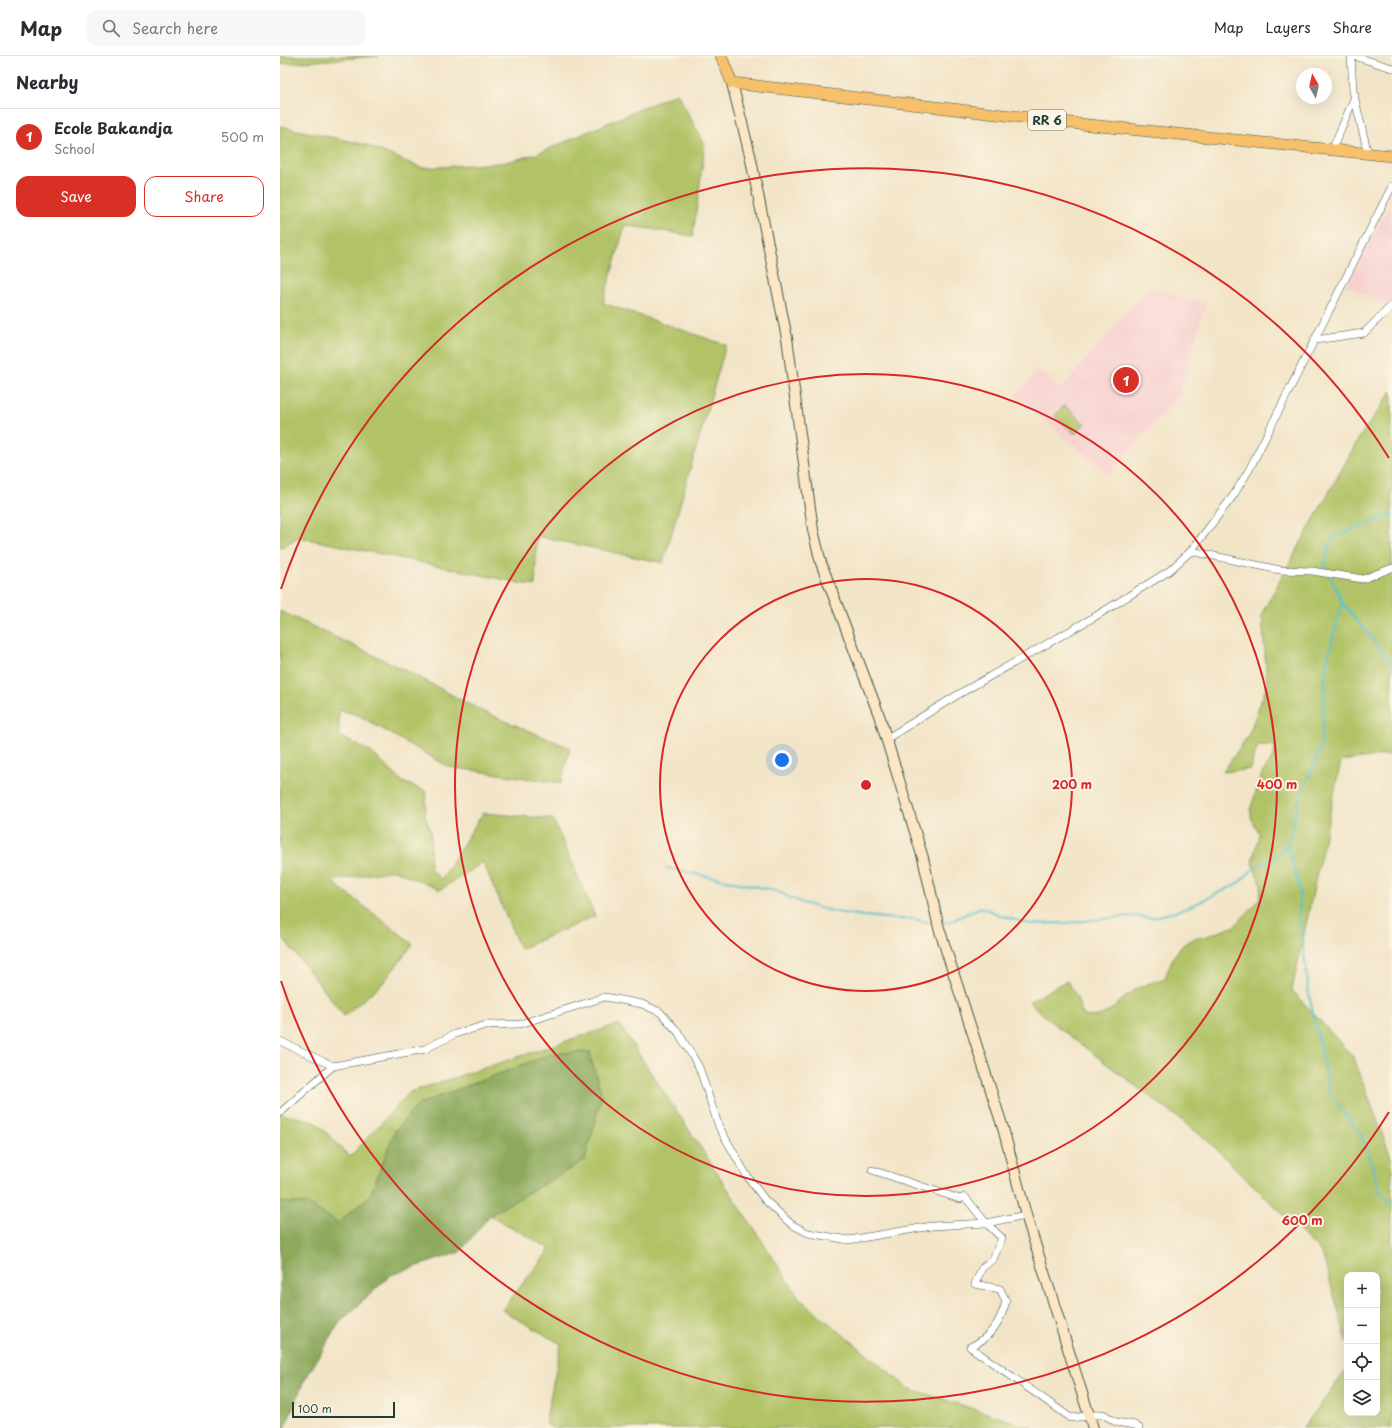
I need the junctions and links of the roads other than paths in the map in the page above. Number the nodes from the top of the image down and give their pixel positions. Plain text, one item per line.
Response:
1 (721, 56) edge
2 (1351, 56) edge
3 (1354, 56) edge
4 (1392, 68) edge
5 (732, 83) junction
6 (1355, 96) junction
7 (1332, 150) junction
8 (1368, 154) junction
9 (1392, 156) edge
10 (1392, 186) edge
11 (1392, 305) edge
12 (1315, 340) junction
13 (1191, 551) junction
14 (1392, 568) edge
15 (886, 739) junction
16 (280, 1041) edge
17 (333, 1066) junction
18 (280, 1113) edge
19 (872, 1170) dead end
20 (1026, 1215) junction
21 (986, 1223) junction
22 (1090, 1415) junction
23 (1093, 1428) edge
24 (1139, 1428) edge

1 - 5 main road
2 - 6 street
3 - 4 street
5 - 7 main road, RR 6
5 - 15 main road
6 - 7 street
6 - 8 street
7 - 8 main road, RR 6
8 - 9 main road, RR 6
10 - 12 street
11 - 12 street
12 - 13 street
13 - 14 street
13 - 15 street
15 - 20 main road
16 - 17 street
17 - 18 street
17 - 21 street
19 - 21 street
20 - 21 street
20 - 22 main road
21 - 22 street
22 - 23 main road
22 - 24 street

